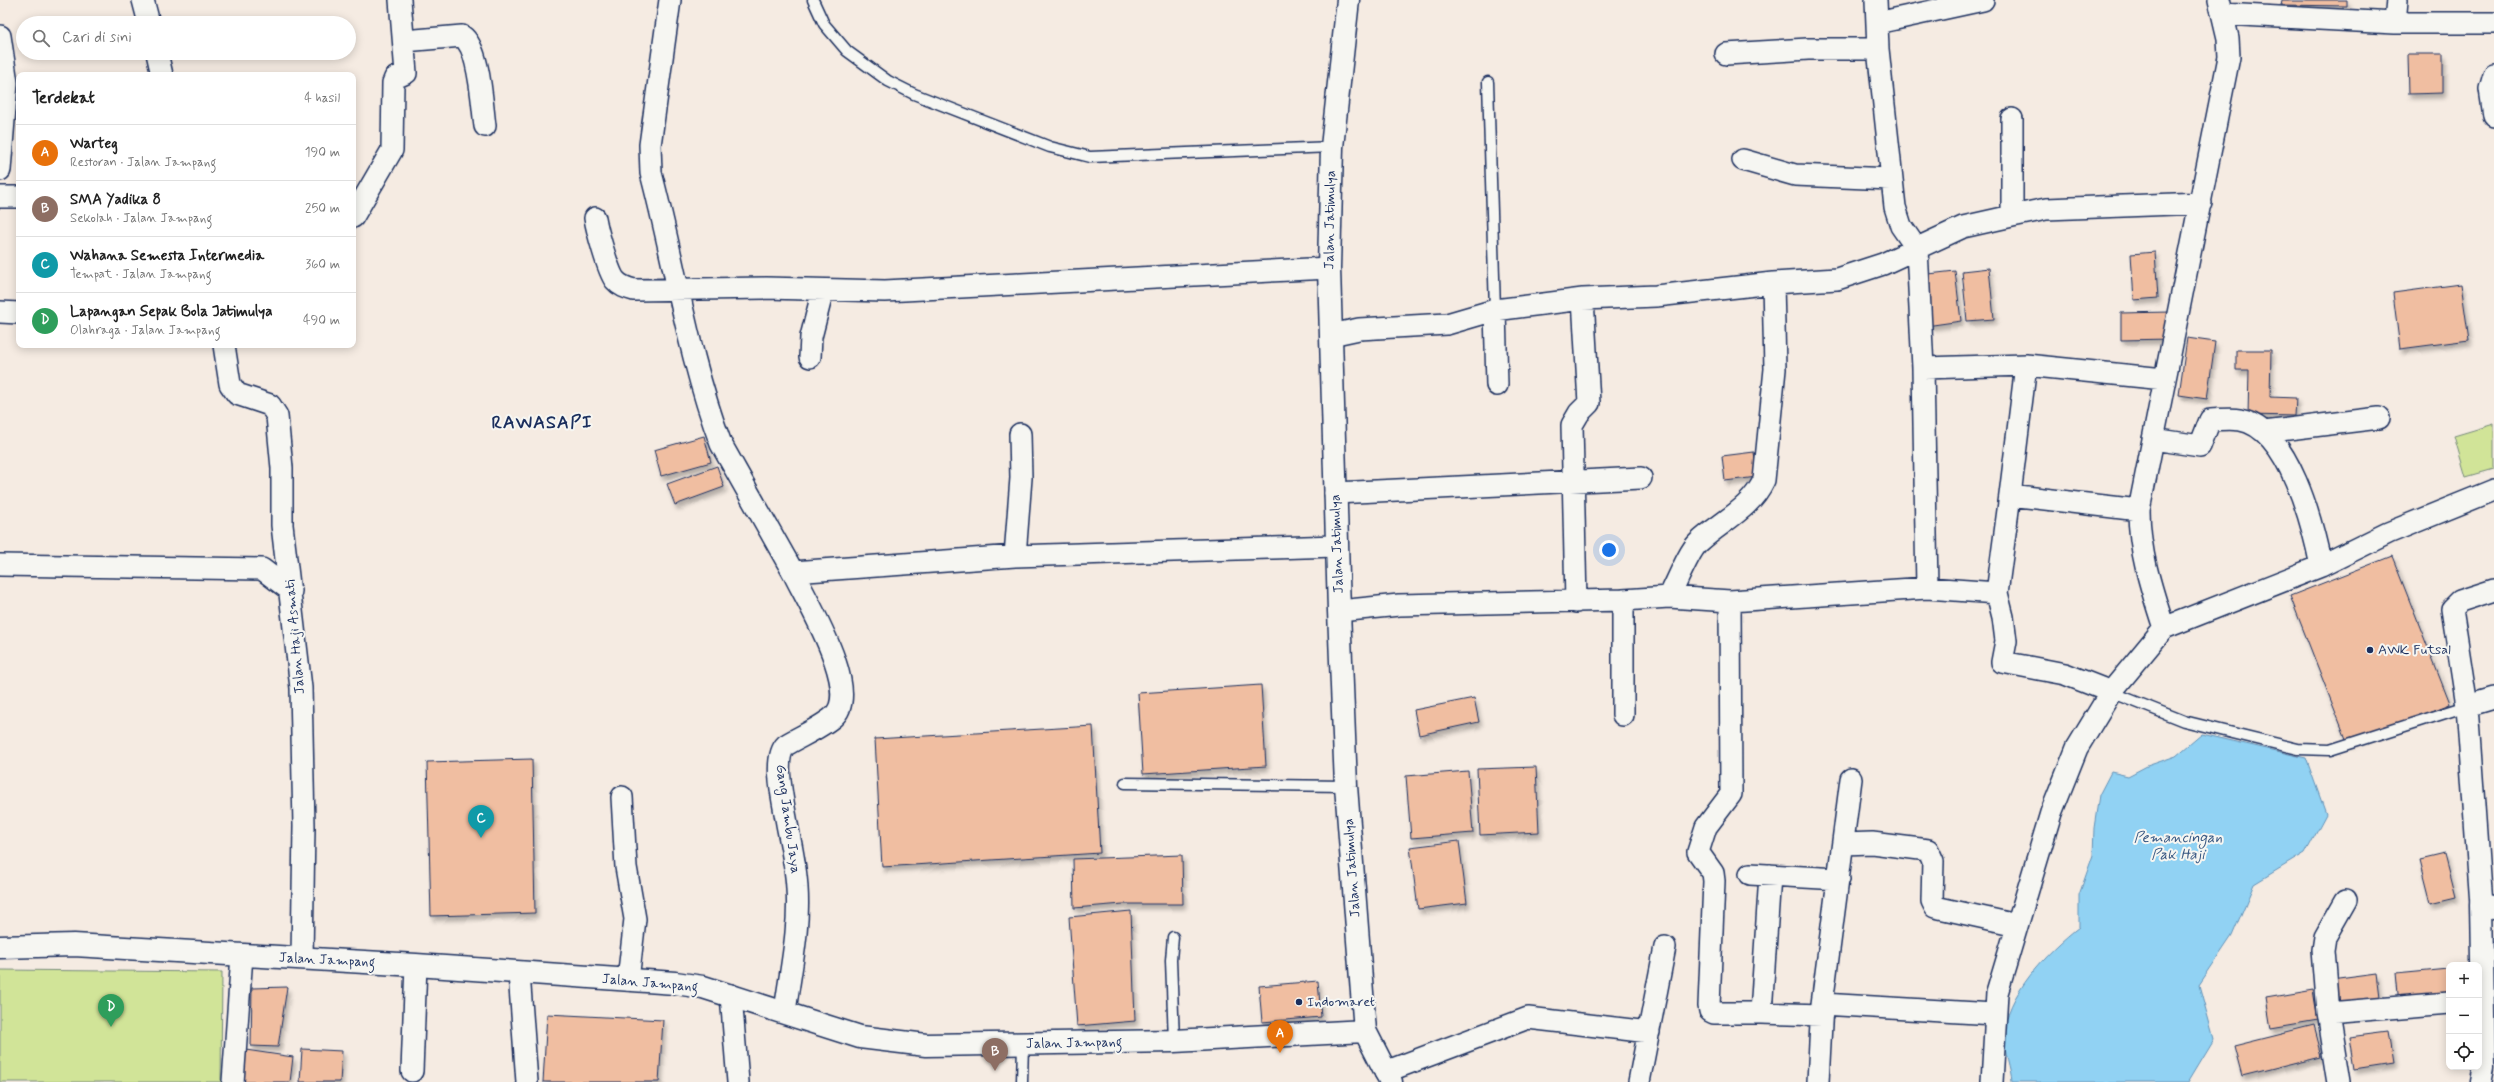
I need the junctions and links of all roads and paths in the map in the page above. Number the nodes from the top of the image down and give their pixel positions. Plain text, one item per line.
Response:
1 (144, 0) edge
2 (400, 0) edge
3 (670, 0) edge
4 (813, 0) edge
5 (1348, 0) edge
6 (1876, 0) edge
7 (1983, 0) edge
8 (2397, 0) edge
9 (2221, 7) edge
10 (147, 16) edge
11 (1877, 23) junction
12 (2395, 23) junction
13 (2494, 23) edge
14 (0, 36) edge
15 (404, 41) junction
16 (1878, 49) junction
17 (1726, 54) dead end
18 (159, 60) edge
19 (161, 72) edge
20 (1488, 82) dead end
21 (4, 84) edge
22 (2493, 84) edge
23 (2494, 116) edge
24 (2012, 119) dead end
25 (485, 126) dead end
26 (1332, 146) junction
27 (1743, 160) dead end
28 (0, 170) edge
29 (1891, 179) junction
30 (0, 197) edge
31 (16, 197) edge
32 (2201, 203) junction
33 (356, 212) edge
34 (2012, 216) junction
35 (595, 218) dead end
36 (1917, 249) junction
37 (1328, 268) junction
38 (1773, 282) junction
39 (680, 290) junction
40 (823, 290) junction
41 (1583, 299) junction
42 (1496, 310) junction
43 (0, 312) edge
44 (16, 313) edge
45 (1332, 335) junction
46 (224, 348) edge
47 (810, 357) dead end
48 (2026, 365) junction
49 (1923, 368) junction
50 (2164, 379) junction
51 (1497, 385) dead end
52 (2379, 418) dead end
53 (2264, 432) junction
54 (1020, 434) dead end
55 (2152, 439) junction
56 (1641, 478) dead end
57 (1574, 482) junction
58 (2494, 490) edge
59 (1335, 493) junction
60 (2010, 495) junction
61 (2139, 510) junction
62 (1336, 546) junction
63 (1015, 556) junction
64 (0, 565) edge
65 (2321, 566) junction
66 (793, 572) junction
67 (1926, 588) junction
68 (2494, 590) edge
69 (291, 591) junction
70 (1997, 592) junction
71 (1669, 597) junction
72 (1623, 600) junction
73 (1730, 601) junction
74 (1576, 602) junction
75 (1339, 611) junction
76 (2164, 628) junction
77 (2111, 692) junction
78 (2494, 698) edge
79 (2467, 706) junction
80 (1623, 715) dead end
81 (1851, 779) dead end
82 (1125, 784) dead end
83 (1346, 786) junction
84 (622, 797) dead end
85 (1843, 844) junction
86 (1750, 874) dead end
87 (1770, 875) junction
88 (1839, 879) junction
89 (2346, 900) dead end
90 (2488, 906) edge
91 (2017, 925) junction
92 (1173, 937) dead end
93 (0, 947) edge
94 (1664, 947) dead end
95 (242, 955) junction
96 (302, 958) junction
97 (416, 965) junction
98 (519, 973) junction
99 (628, 980) junction
100 (731, 995) junction
101 (2481, 998) edge
102 (2446, 1003) edge
103 (1822, 1009) junction
104 (785, 1012) junction
105 (1761, 1013) junction
106 (2328, 1013) junction
107 (1994, 1014) junction
108 (2482, 1023) edge
109 (1365, 1031) junction
110 (1649, 1032) junction
111 (1174, 1041) junction
112 (1023, 1044) junction
113 (412, 1071) dead end
114 (1388, 1077) edge
115 (233, 1082) edge
116 (527, 1082) edge
117 (738, 1082) edge
118 (1022, 1082) edge
119 (1639, 1082) edge
120 (1818, 1082) edge
121 (1992, 1082) edge
122 (2339, 1082) edge
123 (2481, 1082) edge

1 - 10 street
2 - 15 street
3 - 39 street
4 - 26 lane
5 - 26 street, Jalan Jatimulya
6 - 11 street
7 - 11 street
8 - 12 street
9 - 12 street
9 - 32 street
11 - 16 street
12 - 13 street
14 - 21 street
15 - 25 street
15 - 33 street
16 - 17 street
16 - 29 street
18 - 19 street
20 - 42 lane
21 - 28 street
22 - 23 street
24 - 34 street
26 - 37 street, Jalan Jatimulya
27 - 29 street
29 - 36 street
30 - 31 street
32 - 34 street
32 - 50 street
34 - 36 street
35 - 39 street
36 - 38 street
36 - 49 street
37 - 40 street
37 - 45 street, Jalan Jatimulya
38 - 41 street
38 - 71 street
39 - 40 street
39 - 66 street
40 - 47 street
41 - 42 street
41 - 57 street
42 - 45 street
42 - 51 street
43 - 44 street
45 - 59 street, Jalan Jatimulya
46 - 69 street, Jalan Haji Asmati
48 - 49 street
48 - 50 street
48 - 60 street
49 - 67 street
50 - 55 street
52 - 53 street
53 - 55 street
53 - 65 street
54 - 63 street
55 - 61 street
56 - 57 street
57 - 59 street
57 - 74 street
58 - 65 street
59 - 62 street, Jalan Jatimulya
60 - 61 street
60 - 70 street
61 - 76 street
62 - 63 street
62 - 75 street, Jalan Jatimulya
63 - 66 street
64 - 69 street
65 - 76 street
66 - 104 street, Gang Jambu Jaya
67 - 70 street
67 - 73 street
68 - 79 street
69 - 96 street, Jalan Haji Asmati
70 - 77 street
71 - 72 street
71 - 73 street
72 - 74 street
72 - 80 street
73 - 105 street
74 - 75 street
75 - 83 street, Jalan Jatimulya
76 - 77 street
77 - 79 lane
77 - 91 street
78 - 79 street
79 - 90 street
81 - 85 street
82 - 83 lane
83 - 109 street, Jalan Jatimulya
84 - 99 street
85 - 88 street
85 - 91 street
86 - 87 street
87 - 88 street
87 - 105 street
88 - 103 street
89 - 106 street
90 - 101 street
91 - 107 street
92 - 111 lane
93 - 95 street, Jalan Jampang
94 - 110 street
95 - 96 street, Jalan Jampang
95 - 115 street
96 - 97 street, Jalan Jampang
97 - 98 street, Jalan Jampang
97 - 113 street
98 - 99 street, Jalan Jampang
98 - 116 street
99 - 100 street, Jalan Jampang
100 - 104 street, Jalan Jampang
100 - 117 street
102 - 106 street
103 - 105 street
103 - 107 street
103 - 120 street
104 - 112 street, Jalan Jampang
106 - 122 street
107 - 121 street
108 - 123 street
109 - 111 street, Jalan Jampang
109 - 114 street, Jalan Jatimulya
110 - 114 street
110 - 119 street
111 - 112 street, Jalan Jampang
112 - 118 lane

